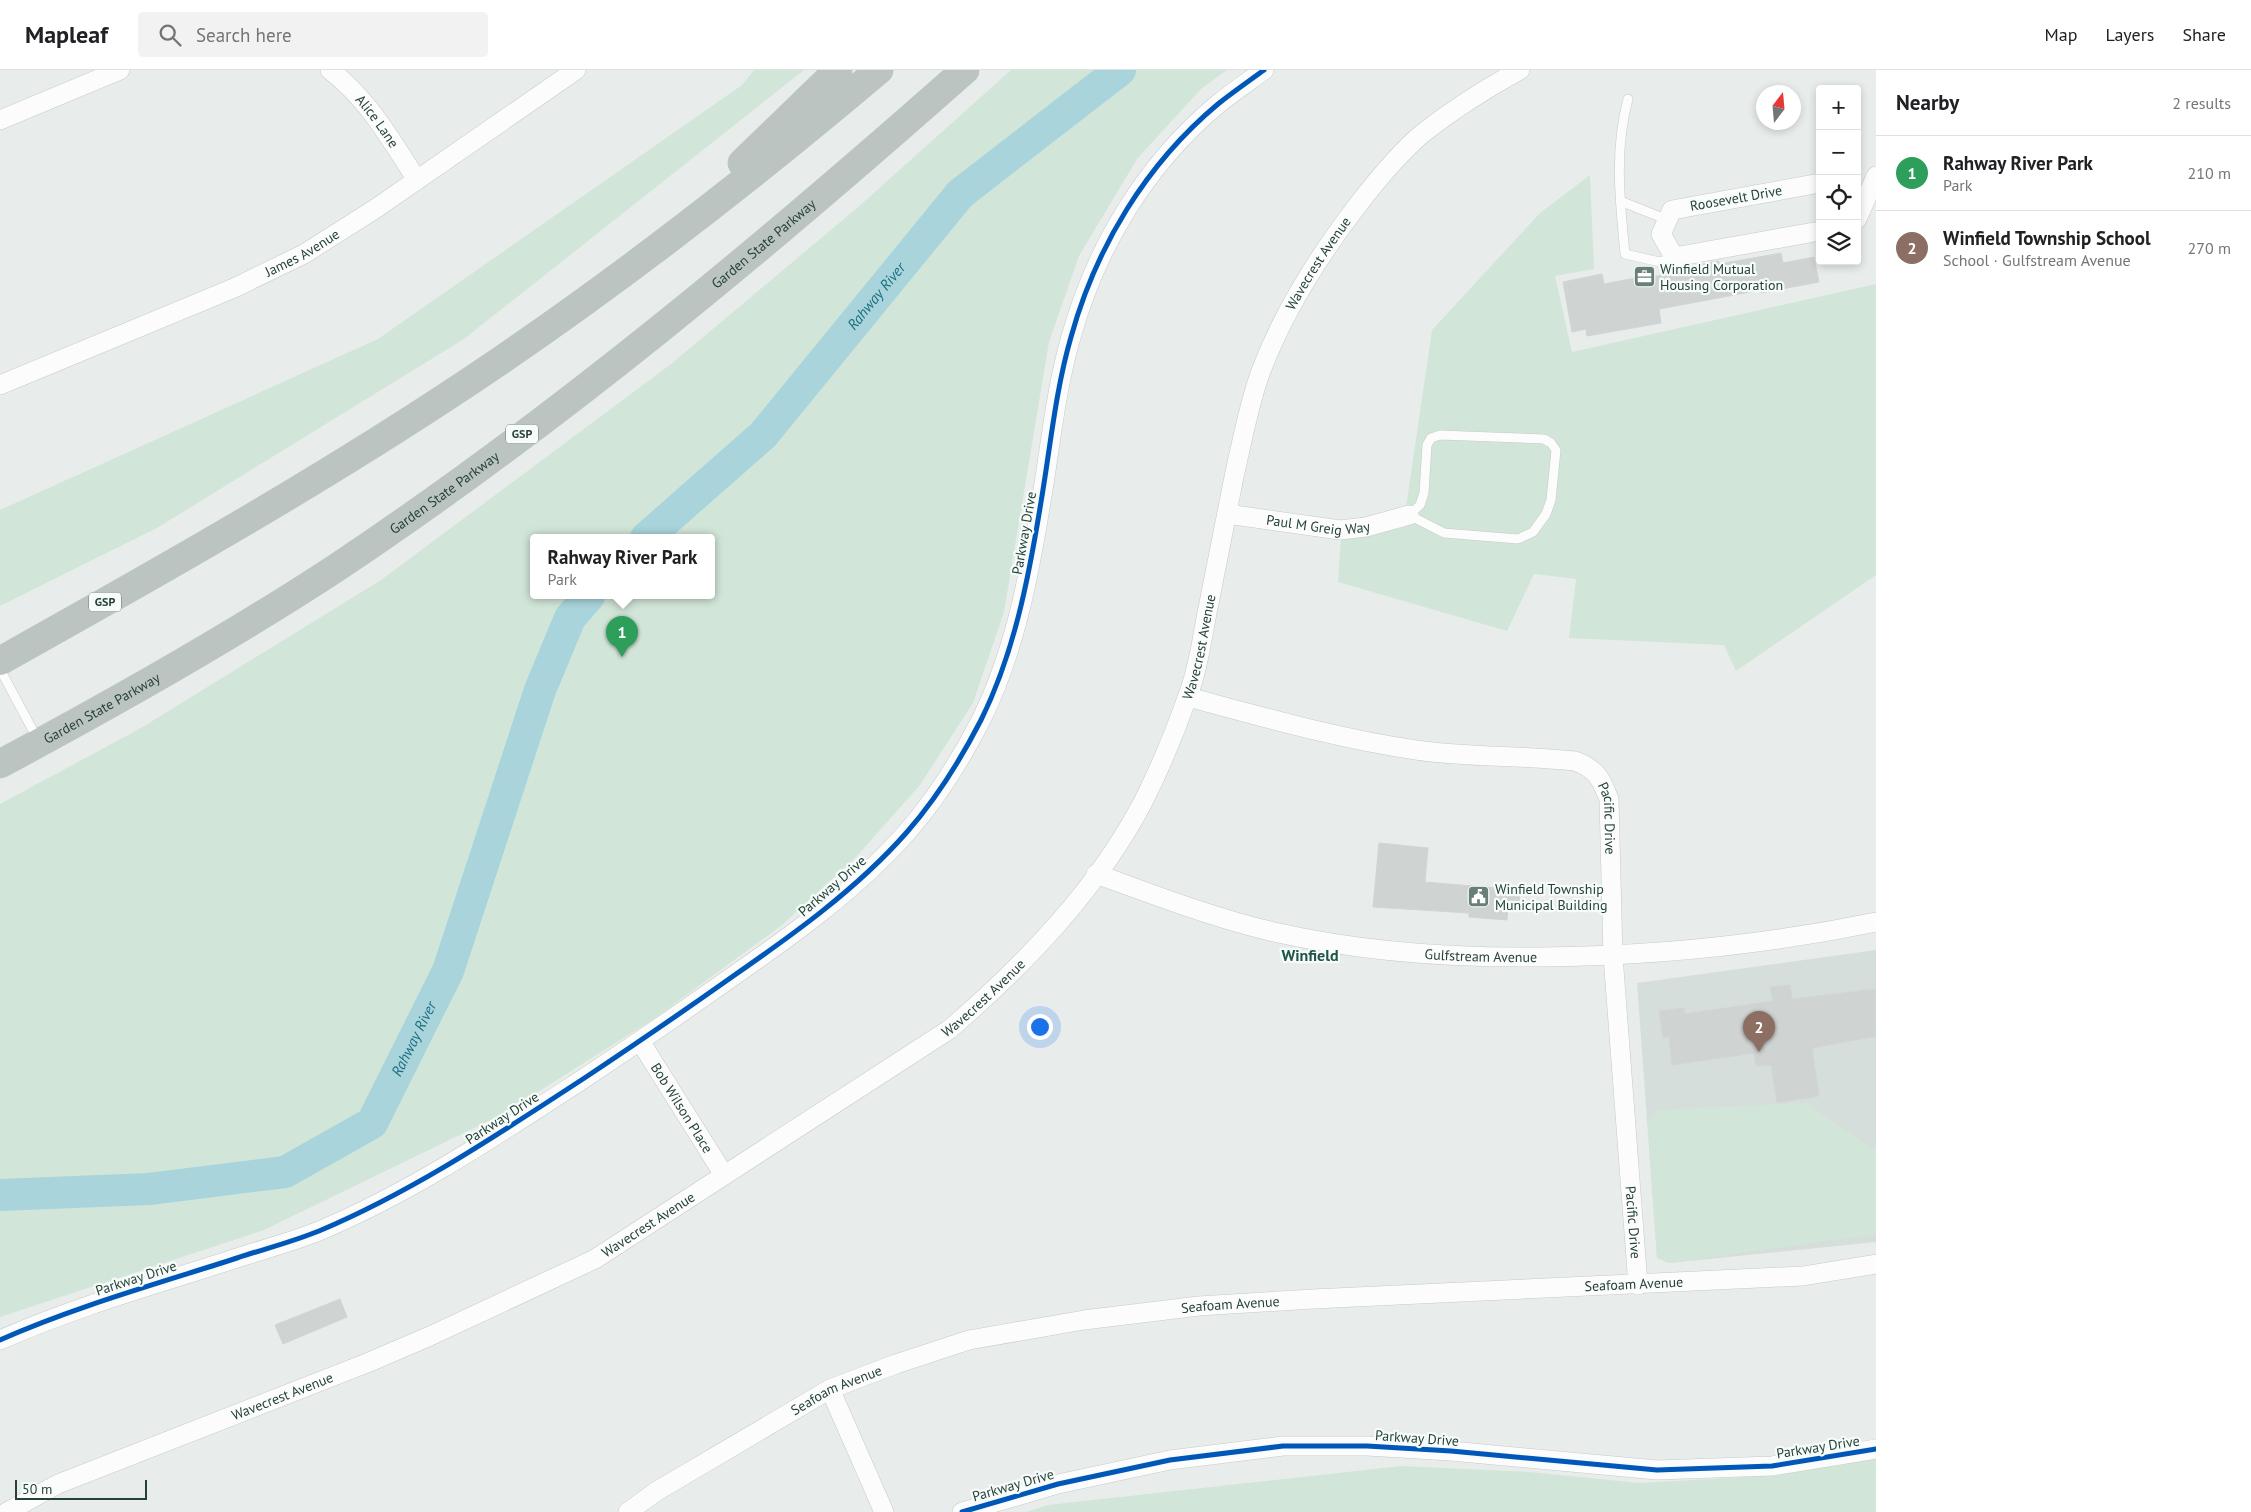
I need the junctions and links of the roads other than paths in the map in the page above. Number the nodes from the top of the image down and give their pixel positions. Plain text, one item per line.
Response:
1 (120, 70) edge
2 (330, 70) edge
3 (576, 70) edge
4 (838, 70) edge
5 (879, 70) edge
6 (964, 70) edge
7 (1264, 70) edge
8 (1520, 70) edge
9 (1628, 99) dead end
10 (0, 120) edge
11 (417, 180) junction
12 (1816, 184) edge
13 (1867, 186) edge
14 (1620, 201) junction
15 (1861, 206) edge
16 (1668, 220) junction
17 (1816, 232) edge
18 (1674, 257) junction
19 (600, 291) junction
20 (0, 385) edge
21 (1227, 514) junction
22 (1409, 515) junction
23 (0, 661) edge
24 (0, 669) edge
25 (1188, 697) junction
26 (39, 743) junction
27 (0, 764) edge
28 (1096, 874) junction
29 (1876, 922) edge
30 (1613, 956) junction
31 (640, 1041) junction
32 (724, 1175) junction
33 (1876, 1264) edge
34 (1638, 1285) junction
35 (0, 1340) edge
36 (830, 1389) junction
37 (1876, 1449) edge
38 (7, 1512) edge
39 (628, 1512) edge
40 (884, 1512) edge
41 (962, 1512) edge

1 - 10 street
2 - 11 street, Alice Lane
3 - 11 street, James Avenue
4 - 19 highway
5 - 19 highway, GSP
6 - 26 highway, Garden State Parkway / GSP
7 - 31 street, Parkway Drive
8 - 21 street, Wavecrest Avenue
9 - 14 lane
11 - 20 street, James Avenue
12 - 16 street, Roosevelt Drive
13 - 15 street
14 - 16 lane
14 - 18 lane
16 - 18 street
17 - 18 street
19 - 23 highway, GSP
21 - 22 street, Paul M Greig Way
21 - 25 street, Wavecrest Avenue
22 - 22 lane
24 - 26 lane
25 - 28 street, Wavecrest Avenue
25 - 30 street, Pacific Drive
26 - 27 highway, Garden State Parkway / GSP
28 - 30 street, Gulfstream Avenue
28 - 32 street, Wavecrest Avenue
29 - 30 street, Gulfstream Avenue
30 - 34 street, Pacific Drive
31 - 32 street, Bob Wilson Place
31 - 35 street, Parkway Drive
32 - 38 street, Wavecrest Avenue
33 - 34 street, Seafoam Avenue
34 - 36 street, Seafoam Avenue
36 - 39 street, Seafoam Avenue
36 - 40 street
37 - 41 street, Parkway Drive

